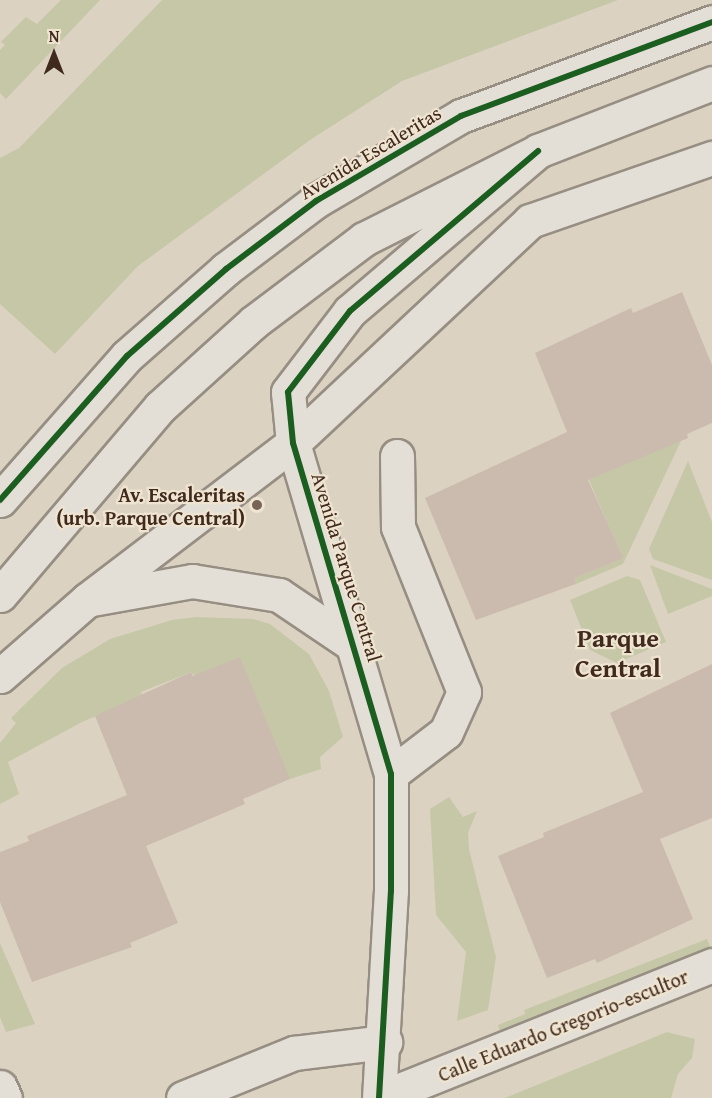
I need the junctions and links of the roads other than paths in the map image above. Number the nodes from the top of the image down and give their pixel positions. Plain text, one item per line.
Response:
1 (712, 22) edge
2 (712, 83) edge
3 (538, 152) junction
4 (712, 158) edge
5 (293, 443) junction
6 (397, 456) dead end
7 (0, 500) edge
8 (0, 595) edge
9 (87, 600) junction
10 (353, 645) junction
11 (0, 676) edge
12 (390, 774) junction
13 (712, 965) edge
14 (385, 1042) junction
15 (0, 1087) edge
16 (4, 1098) edge
17 (183, 1098) edge
18 (380, 1098) edge

1 - 7 street, Avenida Escaleritas
2 - 3 street
3 - 5 street, Avenida Parque Central
3 - 8 street
4 - 5 street
5 - 9 street
5 - 10 street, Avenida Parque Central
6 - 12 street
9 - 10 street, Avenida Parque Central
9 - 11 street
10 - 12 street, Avenida Parque Central
12 - 14 street, Avenida Parque Central
13 - 18 street, Calle Eduardo Gregorio-escultor
14 - 17 street
14 - 18 street, Avenida Parque Central
15 - 16 street

